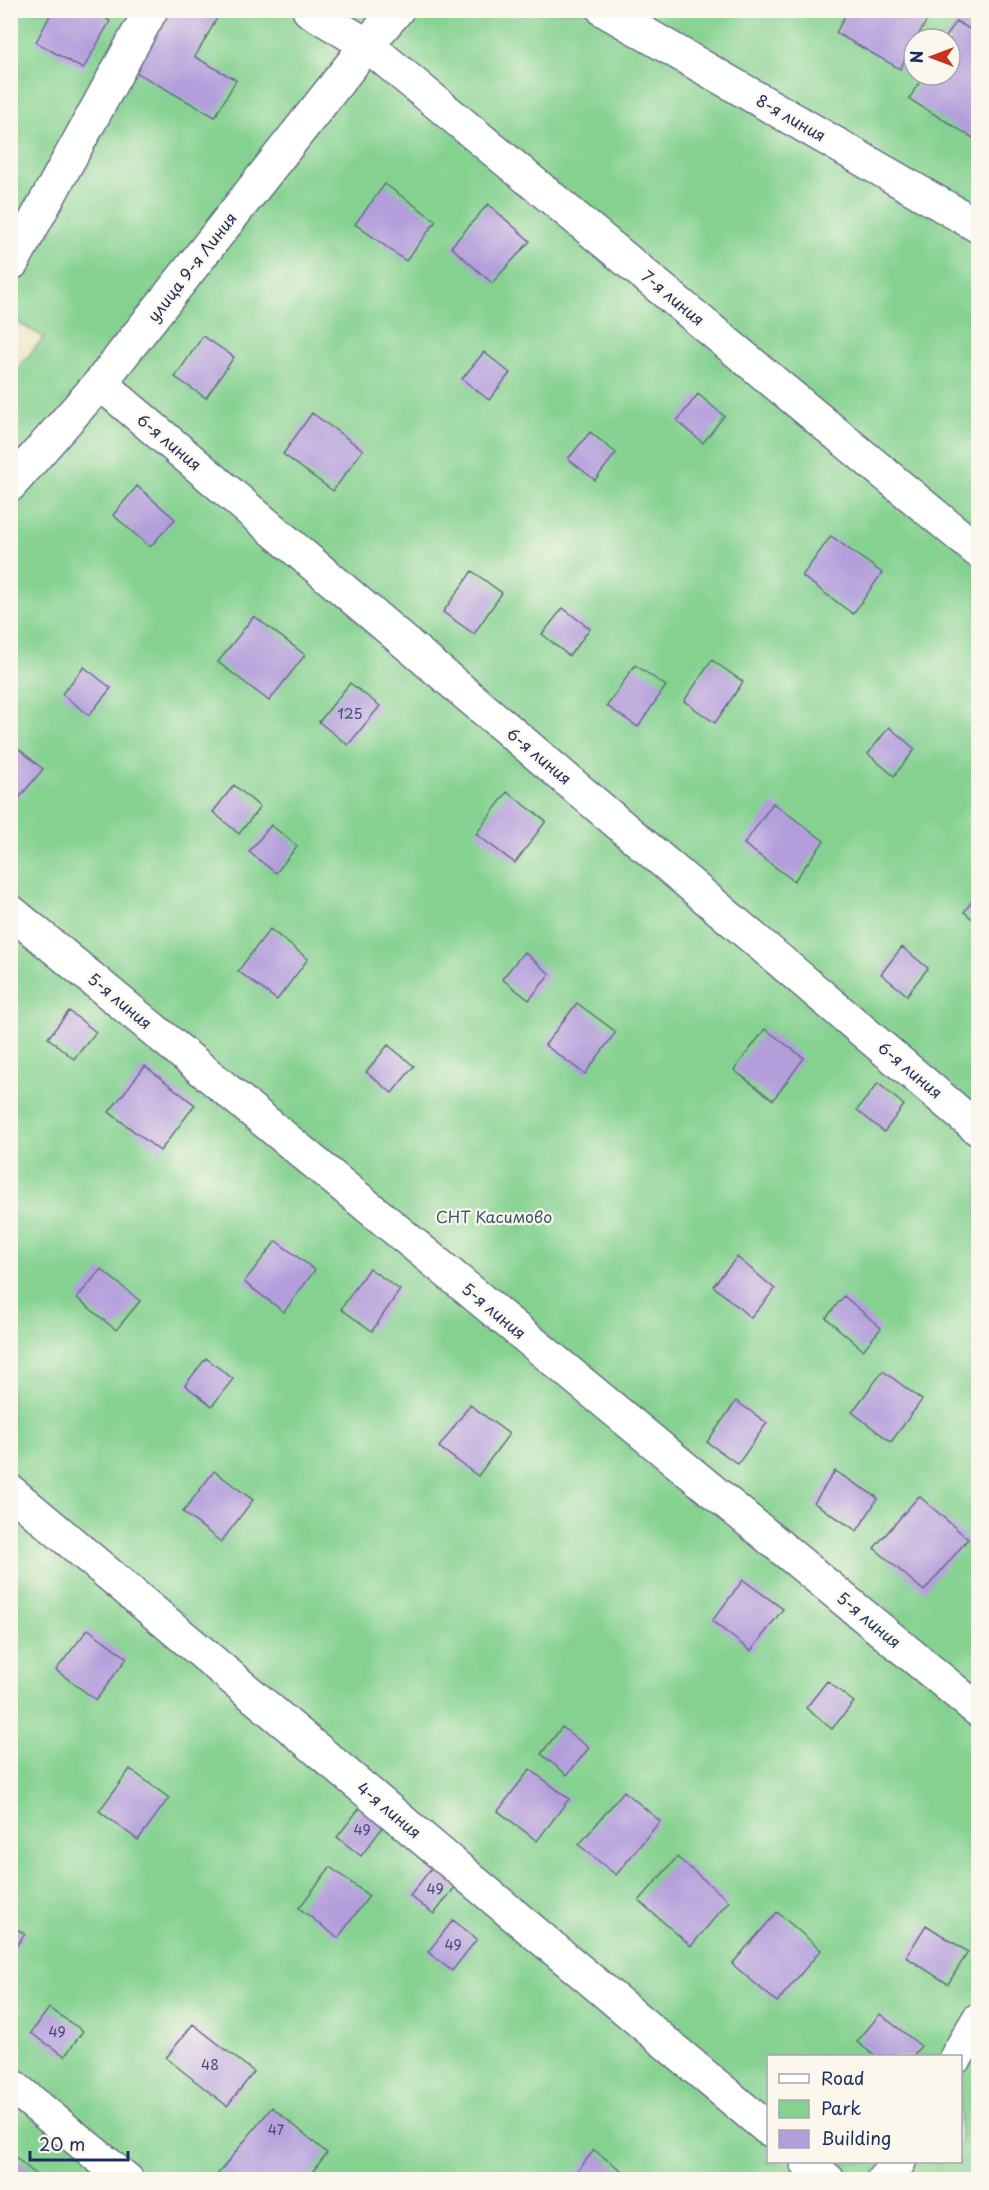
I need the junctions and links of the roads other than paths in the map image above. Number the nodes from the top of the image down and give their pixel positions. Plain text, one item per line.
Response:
1 (151, 10) edge
2 (309, 10) edge
3 (398, 10) edge
4 (604, 10) edge
5 (367, 45) junction
6 (978, 226) edge
7 (12, 263) dead end
8 (100, 383) junction
9 (10, 484) edge
10 (978, 551) edge
11 (10, 912) edge
12 (978, 1129) edge
13 (10, 1491) edge
14 (978, 1710) edge
15 (978, 2020) edge
16 (958, 2055) edge
17 (10, 2084) edge
18 (767, 2128) edge
19 (808, 2163) edge
20 (898, 2163) edge
21 (127, 2180) edge
22 (828, 2180) edge
23 (883, 2180) edge

1 - 7 street
2 - 5 street, 7-я линия
3 - 5 street, улица 9-я Линия
4 - 6 street, 8-я линия
5 - 8 street, улица 9-я Линия
5 - 10 street, 7-я линия
8 - 9 street, улица 9-я Линия
8 - 12 street, 6-я линия
11 - 14 street, 5-я линия
13 - 18 street, 4-я линия
15 - 16 street
17 - 21 street
19 - 22 street
20 - 23 street

